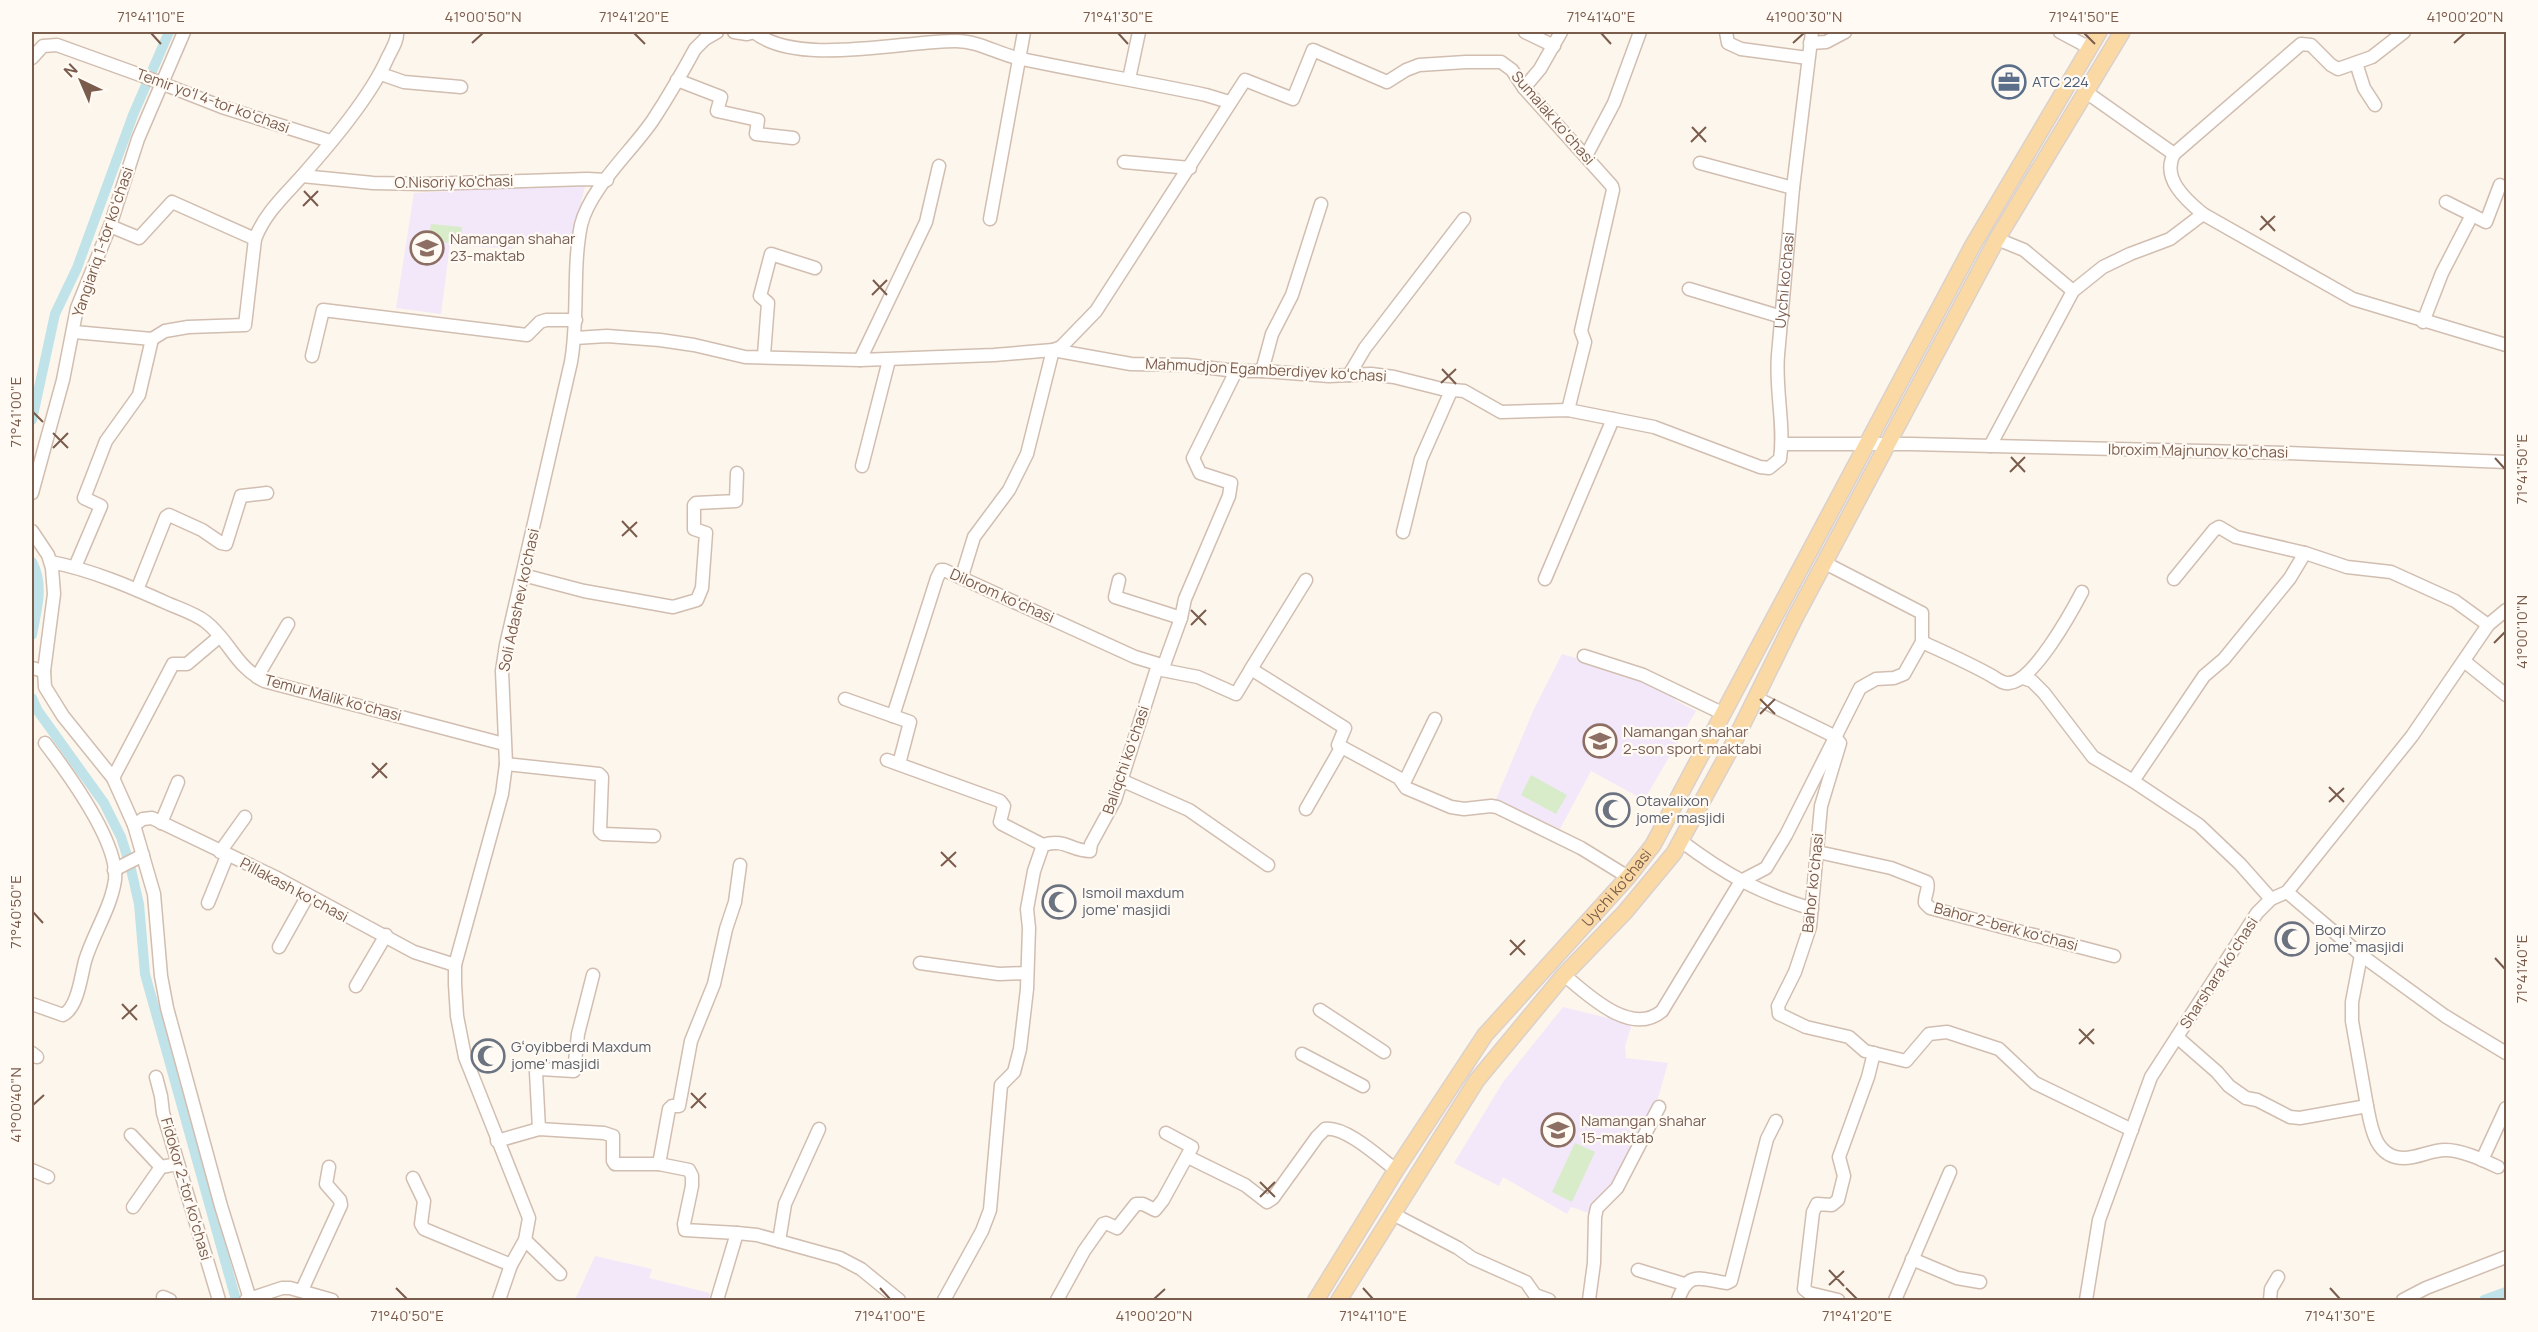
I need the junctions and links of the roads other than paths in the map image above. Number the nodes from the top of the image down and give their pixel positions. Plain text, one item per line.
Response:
1 (184, 32) edge
2 (397, 32) edge
3 (716, 32) edge
4 (734, 32) edge
5 (754, 32) edge
6 (1024, 32) edge
7 (1139, 32) edge
8 (1525, 32) edge
9 (1561, 32) edge
10 (1640, 32) edge
11 (1726, 32) edge
12 (1845, 32) edge
13 (2060, 32) edge
14 (2099, 32) edge
15 (2122, 32) edge
16 (2404, 32) edge
17 (1811, 37) edge
18 (1554, 46) junction
19 (2090, 48) junction
20 (32, 58) edge
21 (1808, 58) junction
22 (1018, 59) junction
23 (2356, 63) junction
24 (381, 74) junction
25 (1129, 79) junction
26 (153, 80) junction
27 (677, 80) junction
28 (460, 87) dead end
29 (1524, 88) junction
30 (2086, 92) junction
31 (1229, 102) junction
32 (2375, 105) dead end
33 (793, 138) dead end
34 (330, 141) junction
35 (2174, 154) junction
36 (1586, 156) junction
37 (1124, 162) dead end
38 (1700, 162) dead end
39 (939, 166) dead end
40 (1190, 168) junction
41 (302, 176) junction
42 (606, 180) junction
43 (2500, 184) dead end
44 (1793, 188) junction
45 (2446, 202) dead end
46 (1321, 204) dead end
47 (2203, 214) junction
48 (2472, 215) junction
49 (990, 219) dead end
50 (1464, 219) dead end
51 (110, 226) junction
52 (255, 238) junction
53 (1997, 239) junction
54 (815, 268) dead end
55 (1689, 289) dead end
56 (2073, 291) junction
57 (1782, 317) junction
58 (576, 320) junction
59 (2423, 322) junction
60 (74, 332) junction
61 (575, 338) junction
62 (152, 339) junction
63 (2506, 345) edge
64 (1053, 350) junction
65 (312, 356) dead end
66 (764, 356) junction
67 (860, 360) junction
68 (890, 360) junction
69 (1262, 370) junction
70 (1236, 371) junction
71 (1349, 375) junction
72 (1451, 390) junction
73 (1568, 410) junction
74 (1613, 419) junction
75 (1782, 444) junction
76 (1868, 444) junction
77 (1889, 444) junction
78 (1990, 446) junction
79 (2506, 462) edge
80 (862, 466) dead end
81 (737, 472) dead end
82 (32, 493) edge
83 (267, 493) dead end
84 (32, 531) edge
85 (1403, 532) dead end
86 (2305, 553) junction
87 (51, 562) junction
88 (1825, 563) junction
89 (75, 567) junction
90 (524, 575) junction
91 (962, 576) junction
92 (1545, 579) dead end
93 (2175, 579) dead end
94 (1119, 580) dead end
95 (1306, 580) dead end
96 (137, 590) junction
97 (2082, 592) dead end
98 (2506, 610) edge
99 (1181, 618) junction
100 (288, 624) dead end
101 (2488, 625) junction
102 (219, 637) junction
103 (1922, 642) junction
104 (1584, 656) dead end
105 (2464, 661) junction
106 (1160, 668) junction
107 (37, 669) edge
108 (1251, 669) junction
109 (257, 677) junction
110 (2023, 678) junction
111 (2506, 695) edge
112 (1756, 698) junction
113 (845, 699) dead end
114 (1724, 714) junction
115 (892, 716) junction
116 (1435, 719) dead end
117 (1835, 737) junction
118 (45, 744) dead end
119 (504, 744) junction
120 (1341, 748) junction
121 (506, 764) junction
122 (113, 778) junction
123 (1120, 780) junction
124 (2133, 781) junction
125 (178, 782) dead end
126 (1404, 783) junction
127 (1306, 810) dead end
128 (245, 817) dead end
129 (161, 823) junction
130 (134, 825) junction
131 (654, 836) dead end
132 (1681, 841) junction
133 (1043, 845) junction
134 (1818, 852) junction
135 (224, 854) junction
136 (139, 857) junction
137 (740, 865) dead end
138 (1269, 865) dead end
139 (115, 869) junction
140 (1628, 877) junction
141 (1741, 881) junction
142 (2287, 892) junction
143 (308, 895) junction
144 (2271, 899) junction
145 (208, 903) dead end
146 (1812, 909) junction
147 (386, 935) junction
148 (279, 947) dead end
149 (2361, 955) junction
150 (2114, 956) dead end
151 (920, 963) dead end
152 (455, 964) junction
153 (1027, 973) junction
154 (593, 975) dead end
155 (1564, 975) junction
156 (356, 986) dead end
157 (32, 1005) edge
158 (1320, 1010) dead end
159 (2177, 1037) junction
160 (1384, 1052) dead end
161 (1874, 1053) junction
162 (2506, 1053) edge
163 (1302, 1054) dead end
164 (156, 1077) dead end
165 (1363, 1086) dead end
166 (2367, 1106) junction
167 (1659, 1107) dead end
168 (2506, 1108) edge
169 (1776, 1121) dead end
170 (539, 1129) junction
171 (819, 1129) dead end
172 (2132, 1130) junction
173 (1166, 1133) dead end
174 (130, 1135) dead end
175 (497, 1141) junction
176 (1188, 1157) junction
177 (2482, 1160) junction
178 (178, 1164) junction
179 (659, 1164) junction
180 (161, 1167) junction
181 (329, 1167) dead end
182 (2498, 1167) dead end
183 (32, 1170) edge
184 (1396, 1170) junction
185 (1950, 1172) dead end
186 (48, 1177) dead end
187 (413, 1178) dead end
188 (133, 1207) dead end
189 (1393, 1214) junction
190 (737, 1233) junction
191 (525, 1240) junction
192 (779, 1241) junction
193 (2506, 1257) edge
194 (1911, 1259) junction
195 (511, 1264) junction
196 (1638, 1270) dead end
197 (560, 1274) dead end
198 (2278, 1277) dead end
199 (1980, 1282) dead end
200 (1684, 1284) junction
201 (302, 1290) junction
202 (1817, 1298) edge
203 (219, 1300) edge
204 (248, 1300) edge
205 (332, 1300) edge
206 (499, 1300) edge
207 (717, 1300) edge
208 (898, 1300) edge
209 (944, 1300) edge
210 (1057, 1300) edge
211 (1316, 1300) edge
212 (1339, 1300) edge
213 (1549, 1300) edge
214 (1589, 1300) edge
215 (1678, 1300) edge
216 (1838, 1300) edge
217 (1895, 1300) edge
218 (2086, 1300) edge
219 (2270, 1300) edge
220 (2403, 1300) edge

1 - 26 street, Yangiariq 1-tor koʻchasi
2 - 24 street
3 - 27 street, Soli Adashev ko'chasi
4 - 5 street
5 - 22 street
6 - 22 street
7 - 25 street
8 - 18 street
9 - 18 street
10 - 36 street
11 - 21 street
12 - 17 street
13 - 19 street
14 - 19 main road, Uychi ko'chasi
15 - 30 main road, Uychi ko'chasi
16 - 23 street
17 - 21 street, Uychi ko'chasi
18 - 29 street
19 - 76 main road, Uychi ko'chasi
20 - 26 street, Temir yoʻl 4-tor koʻchasi
21 - 44 street, Uychi ko'chasi
22 - 25 street
22 - 49 street
23 - 32 street
23 - 35 street
24 - 28 street
24 - 34 street
25 - 31 street
26 - 34 street, Temir yoʻl 4-tor koʻchasi
26 - 51 street, Yangiariq 1-tor koʻchasi
27 - 33 street
27 - 42 street, Soli Adashev ko'chasi
29 - 31 street, Sumalak koʻchasi
29 - 36 street, Sumalak koʻchasi
30 - 35 street
30 - 53 main road, Uychi ko'chasi
31 - 40 street, Sumalak koʻchasi
34 - 41 street
35 - 47 street
36 - 73 street, Sumalak koʻchasi
37 - 40 street
38 - 44 street
39 - 67 street
40 - 64 street, Sumalak koʻchasi
41 - 42 street, O.Nisoriy ko'chasi
41 - 52 street
42 - 58 street, Soli Adashev ko'chasi
43 - 48 street
44 - 57 street, Uychi ko'chasi
45 - 48 street
46 - 69 street
47 - 56 street
47 - 59 street
48 - 59 street
50 - 71 street
51 - 52 street
51 - 60 street, Yangiariq 1-tor koʻchasi
52 - 62 street
53 - 56 street
53 - 77 main road, Uychi ko'chasi
54 - 66 street
55 - 57 street
56 - 78 street
57 - 75 street, Uychi ko'chasi
58 - 61 street, Soli Adashev ko'chasi
58 - 65 street
59 - 63 street
60 - 62 street
60 - 82 street, Yangiariq 1-tor koʻchasi
61 - 66 street, Mahmudjon Egamberdiyev koʻchasi
61 - 90 street, Soli Adashev ko'chasi
62 - 89 street
64 - 68 street, Mahmudjon Egamberdiyev koʻchasi
64 - 70 street, Mahmudjon Egamberdiyev koʻchasi
64 - 91 street
66 - 67 street, Mahmudjon Egamberdiyev koʻchasi
67 - 68 street, Mahmudjon Egamberdiyev koʻchasi
68 - 80 street
69 - 70 street, Mahmudjon Egamberdiyev koʻchasi
69 - 71 street, Mahmudjon Egamberdiyev koʻchasi
70 - 99 street, Baliqchi koʻchasi
71 - 72 street, Mahmudjon Egamberdiyev koʻchasi
72 - 73 street, Mahmudjon Egamberdiyev koʻchasi
72 - 85 street
73 - 74 street, Mahmudjon Egamberdiyev koʻchasi
74 - 75 street, Mahmudjon Egamberdiyev koʻchasi
74 - 92 street
75 - 76 street
76 - 77 street
76 - 114 main road, Uychi ko'chasi
77 - 78 street, Ibroxim Majnunov koʻchasi
77 - 88 main road, Uychi ko'chasi
78 - 79 street, Ibroxim Majnunov koʻchasi
81 - 90 street
83 - 96 street
84 - 87 street
86 - 93 street
86 - 101 street
86 - 124 street
87 - 89 street, Temur Malik koʻchasi
87 - 107 street
88 - 103 street
88 - 112 main road, Uychi ko'chasi
89 - 96 street, Temur Malik koʻchasi
90 - 119 street, Soli Adashev ko'chasi
91 - 106 street, Dilorom koʻchasi
91 - 115 street, Dilorom koʻchasi
94 - 99 street
95 - 108 street
96 - 102 street, Temur Malik koʻchasi
97 - 110 street
98 - 101 street, Sharshara koʻchasi
99 - 106 street, Baliqchi koʻchasi
100 - 109 street
101 - 105 street, Sharshara koʻchasi
102 - 109 street, Temur Malik koʻchasi
102 - 122 street
103 - 110 street
103 - 117 street
104 - 114 street
105 - 111 street
105 - 142 street, Sharshara koʻchasi
106 - 108 street, Dilorom koʻchasi
106 - 123 street, Baliqchi koʻchasi
107 - 122 street
108 - 120 street
109 - 119 street, Temur Malik koʻchasi
110 - 124 street
112 - 117 street
112 - 132 main road, Uychi ko'chasi
113 - 115 street
114 - 140 main road, Uychi ko'chasi
115 - 133 street
116 - 126 street
117 - 134 street, Bahor koʻchasi
117 - 141 street
118 - 139 street
119 - 121 street, Soli Adashev ko'chasi
120 - 126 street
120 - 127 street
121 - 131 street
121 - 152 street, Soli Adashev ko'chasi
122 - 130 street
123 - 133 street, Baliqchi koʻchasi
123 - 138 street
124 - 144 street
125 - 129 street
126 - 140 street
128 - 135 street
129 - 130 street
129 - 135 street, Pillakash koʻchasi
130 - 136 street
132 - 141 street
132 - 155 main road, Uychi ko'chasi
133 - 153 street
134 - 146 street, Bahor koʻchasi
134 - 150 street, Bahor 2-berk koʻchasi
135 - 143 street, Pillakash koʻchasi
135 - 145 street
136 - 139 street
136 - 204 street
137 - 179 street
139 - 157 street
140 - 184 main road, Uychi ko'chasi
141 - 146 street
141 - 155 street
142 - 144 street, Sharshara koʻchasi
142 - 149 street
143 - 147 street, Pillakash koʻchasi
143 - 148 street
144 - 159 street, Sharshara koʻchasi
146 - 161 street, Bahor koʻchasi
147 - 152 street, Pillakash koʻchasi
147 - 156 street
149 - 162 street
149 - 166 street
151 - 153 street
152 - 175 street, Soli Adashev ko'chasi
153 - 209 street
154 - 170 street
155 - 189 main road, Uychi ko'chasi
158 - 160 street
159 - 166 street
159 - 172 street, Sharshara koʻchasi
161 - 172 street
161 - 202 street
163 - 165 street
164 - 178 street, Fidokor 2-tor koʻchasi
166 - 177 street
167 - 214 street
168 - 177 street
169 - 200 street
170 - 175 street
170 - 179 street
171 - 192 street
172 - 218 street, Sharshara koʻchasi
173 - 176 street
174 - 180 street
175 - 191 street, Soli Adashev ko'chasi
176 - 184 street
176 - 210 street
177 - 182 street
178 - 180 street
178 - 203 street, Fidokor 2-tor koʻchasi
179 - 190 street
180 - 188 street
181 - 201 street
183 - 186 street
184 - 211 main road, Uychi ko'chasi
185 - 194 street
187 - 195 street
189 - 212 main road, Uychi ko'chasi
189 - 213 street
190 - 192 street
190 - 207 street
191 - 195 street, Soli Adashev ko'chasi
191 - 197 street
192 - 208 street
193 - 220 street
194 - 199 street
194 - 217 street
195 - 206 street, Soli Adashev ko'chasi
196 - 200 street
198 - 219 street
200 - 215 street
201 - 204 street
201 - 205 street
202 - 216 street

